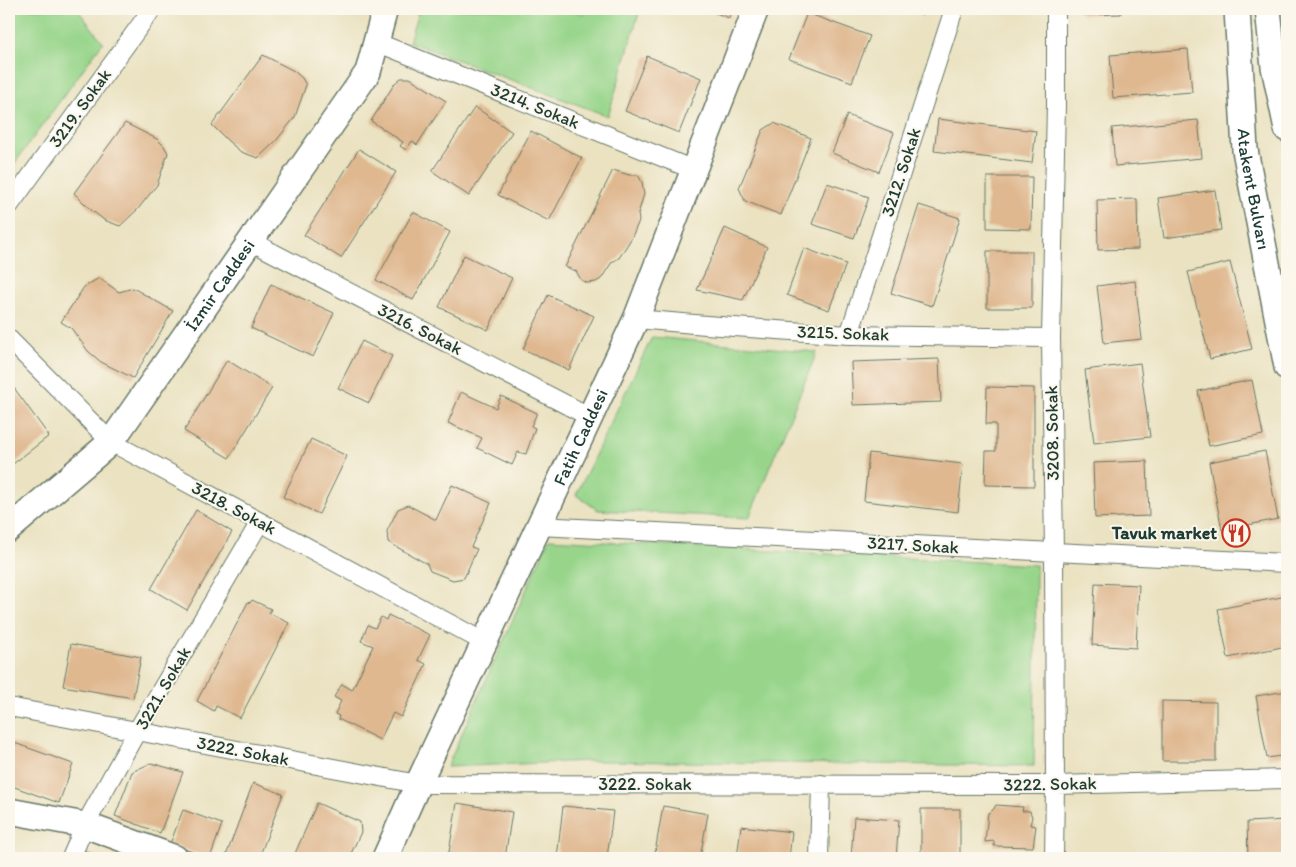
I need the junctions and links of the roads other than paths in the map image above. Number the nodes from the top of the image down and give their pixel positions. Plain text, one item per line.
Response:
1 (152, 9) edge
2 (386, 9) edge
3 (756, 9) edge
4 (954, 9) edge
5 (1056, 9) edge
6 (1237, 9) edge
7 (1268, 9) edge
8 (376, 42) junction
9 (1287, 124) edge
10 (694, 170) junction
11 (9, 206) edge
12 (250, 241) junction
13 (636, 319) junction
14 (849, 335) junction
15 (1051, 338) junction
16 (9, 339) edge
17 (1287, 367) edge
18 (590, 417) junction
19 (111, 442) junction
20 (260, 522) junction
21 (539, 526) junction
22 (9, 529) edge
23 (1054, 552) junction
24 (1287, 563) edge
25 (484, 642) junction
26 (9, 707) edge
27 (137, 732) junction
28 (1287, 779) edge
29 (418, 784) junction
30 (821, 784) junction
31 (1055, 785) junction
32 (9, 811) edge
33 (85, 825) junction
34 (71, 858) edge
35 (175, 858) edge
36 (385, 858) edge
37 (819, 858) edge
38 (1054, 858) edge

1 - 11 street, 3219. Sokak
2 - 8 street, İzmir Caddesi
3 - 10 street, Fatih Caddesi
4 - 14 street, 3212. Sokak
5 - 15 street, 3208. Sokak
6 - 17 street, Atakent Bulvarı
7 - 9 street
8 - 10 street, 3214. Sokak
8 - 12 street, İzmir Caddesi
10 - 13 street, Fatih Caddesi
12 - 18 street, 3216. Sokak
12 - 19 street, İzmir Caddesi
13 - 14 street, 3215. Sokak
13 - 18 street, Fatih Caddesi
14 - 15 street, 3215. Sokak
15 - 23 street, 3208. Sokak
16 - 19 street, 3218. Sokak
18 - 21 street, Fatih Caddesi
19 - 20 street, 3218. Sokak
19 - 22 street, İzmir Caddesi
20 - 25 street, 3218. Sokak
20 - 27 street, 3221. Sokak
21 - 23 street, 3217. Sokak
21 - 25 street, Fatih Caddesi
23 - 24 street, 3217. Sokak
23 - 31 street, 3208. Sokak
25 - 29 street, Fatih Caddesi
26 - 27 street, 3222. Sokak
27 - 29 street, 3222. Sokak
27 - 33 street, 3221. Sokak
28 - 31 street, 3222. Sokak
29 - 30 street, 3222. Sokak
29 - 36 street, Fatih Caddesi
30 - 31 street, 3222. Sokak
30 - 37 street
31 - 38 street, 3208. Sokak
32 - 33 street
33 - 34 street, 3221. Sokak
33 - 35 street

